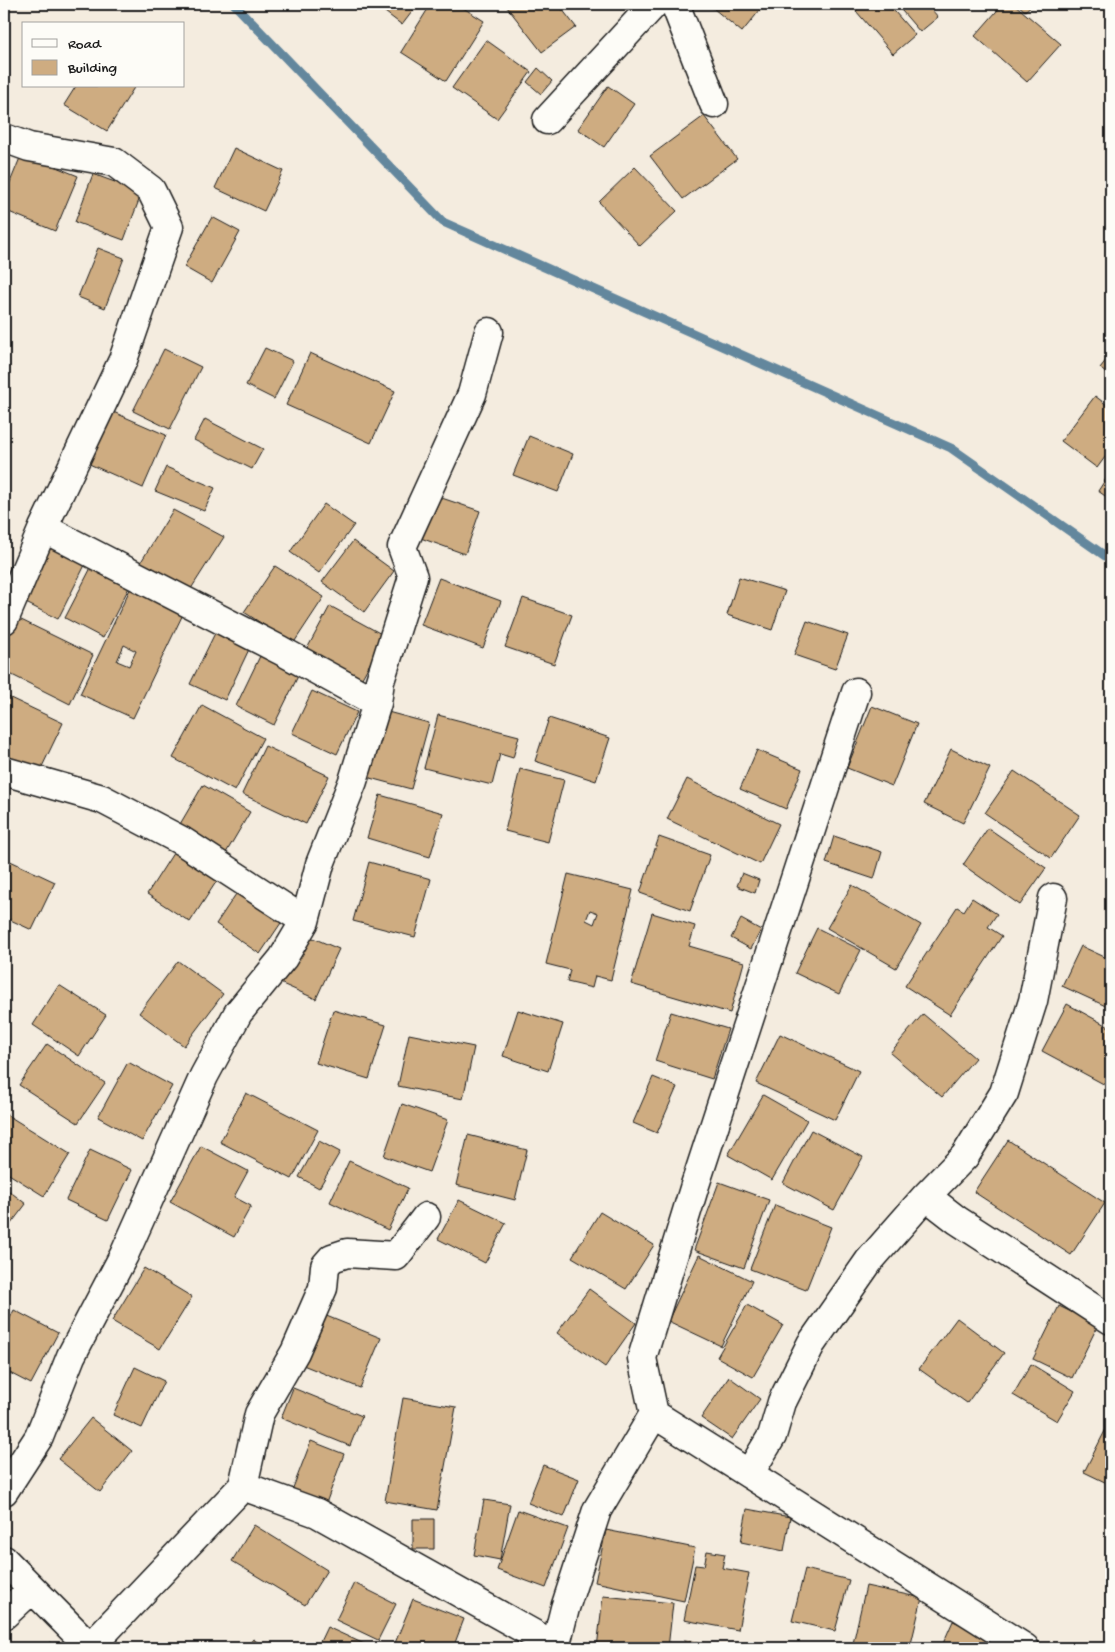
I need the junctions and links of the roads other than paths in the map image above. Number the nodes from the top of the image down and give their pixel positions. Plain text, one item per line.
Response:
1 (654, 4) edge
2 (675, 4) edge
3 (714, 104) dead end
4 (547, 120) dead end
5 (4, 138) edge
6 (489, 332) dead end
7 (43, 528) junction
8 (4, 620) edge
9 (856, 692) dead end
10 (377, 704) junction
11 (4, 771) edge
12 (1053, 898) dead end
13 (305, 921) junction
14 (926, 1196) junction
15 (426, 1217) dead end
16 (1111, 1320) edge
17 (654, 1414) junction
18 (749, 1474) junction
19 (243, 1486) junction
20 (4, 1491) edge
21 (4, 1560) edge
22 (32, 1589) junction
23 (4, 1615) edge
24 (555, 1647) edge
25 (90, 1648) edge
26 (1025, 1648) edge

1 - 4 street
2 - 3 street
5 - 7 street
6 - 10 street
7 - 8 street
7 - 10 street
9 - 17 street
10 - 13 street
11 - 13 street
12 - 14 street
13 - 20 street
14 - 16 street
14 - 18 street
15 - 19 street
17 - 18 street
17 - 24 street
18 - 26 street
19 - 24 street
19 - 25 street
21 - 22 street
22 - 23 street
22 - 25 street

